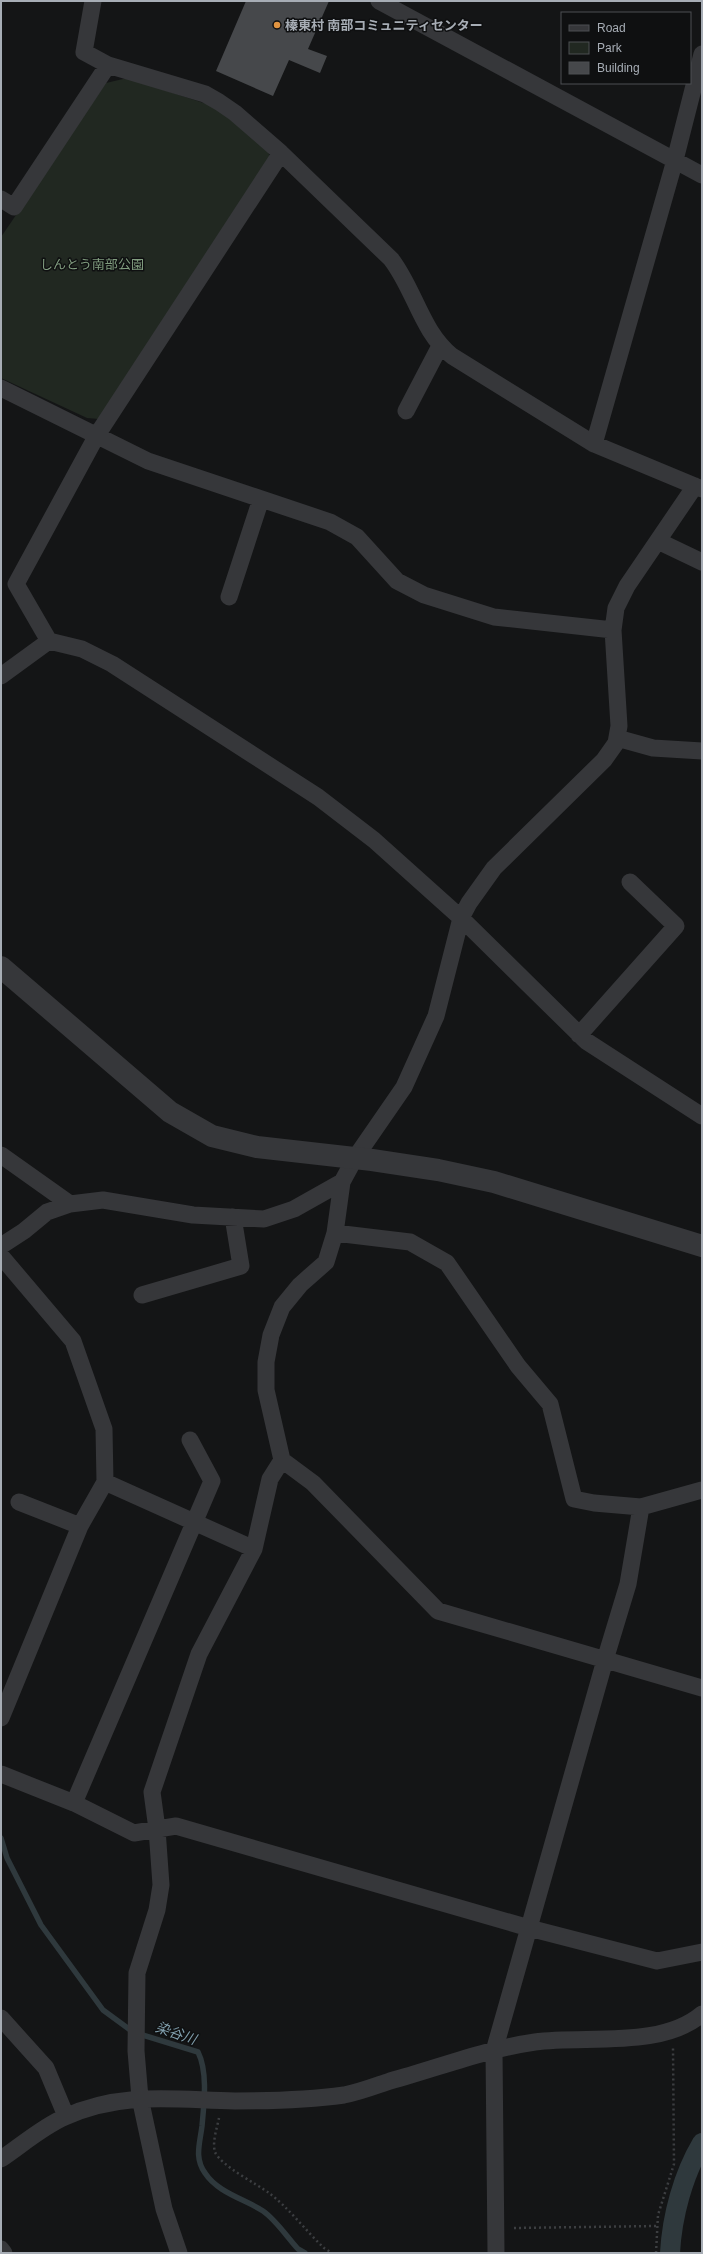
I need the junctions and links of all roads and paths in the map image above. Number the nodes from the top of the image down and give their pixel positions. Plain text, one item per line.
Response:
1 (92, 1) edge
2 (378, 1) edge
3 (702, 54) edge
4 (108, 66) junction
5 (281, 153) junction
6 (675, 160) junction
7 (702, 175) edge
8 (1, 199) edge
9 (440, 346) junction
10 (1, 388) edge
11 (406, 411) dead end
12 (97, 435) junction
13 (594, 444) junction
14 (698, 488) edge
15 (261, 499) junction
16 (658, 542) junction
17 (702, 562) edge
18 (229, 597) dead end
19 (613, 630) junction
20 (49, 641) junction
21 (1, 676) edge
22 (617, 738) junction
23 (702, 751) edge
24 (630, 882) dead end
25 (461, 918) junction
26 (1, 967) edge
27 (579, 1035) junction
28 (702, 1116) edge
29 (1, 1155) edge
30 (355, 1158) junction
31 (342, 1182) junction
32 (70, 1204) junction
33 (234, 1217) junction
34 (335, 1233) junction
35 (1, 1246) edge
36 (702, 1246) edge
37 (1, 1256) edge
38 (142, 1295) dead end
39 (190, 1440) dead end
40 (282, 1460) junction
41 (105, 1482) junction
42 (702, 1490) edge
43 (19, 1502) dead end
44 (641, 1507) junction
45 (194, 1522) junction
46 (80, 1526) junction
47 (254, 1549) junction
48 (605, 1660) junction
49 (702, 1688) edge
50 (1, 1718) edge
51 (1, 1774) edge
52 (74, 1803) junction
53 (157, 1829) junction
54 (529, 1928) junction
55 (702, 1952) edge
56 (702, 2014) edge
57 (1, 2018) edge
58 (673, 2029) junction
59 (494, 2051) junction
60 (140, 2098) junction
61 (222, 2100) junction
62 (66, 2116) junction
63 (1, 2159) edge
64 (657, 2226) junction
65 (495, 2228) junction
66 (1, 2249) edge
67 (4, 2253) edge
68 (179, 2253) edge
69 (332, 2253) edge
70 (496, 2253) edge
71 (656, 2253) edge

1 - 4 street
2 - 6 street
3 - 6 street
4 - 5 street
4 - 8 street
5 - 9 street
5 - 12 street
6 - 7 street
6 - 13 street
9 - 11 street
9 - 13 street
10 - 12 street
12 - 15 street
12 - 20 street
13 - 14 street
14 - 16 street
15 - 18 street
15 - 19 street
16 - 17 street
16 - 19 street
19 - 22 street
20 - 21 street
20 - 25 street
22 - 23 street
22 - 25 street
24 - 27 street
25 - 27 street
25 - 30 street
26 - 30 street
27 - 28 street
29 - 32 street
30 - 31 street
30 - 36 street
31 - 33 street
31 - 34 street
32 - 33 street
32 - 35 street
33 - 38 street
34 - 40 street
34 - 44 street
37 - 41 street
39 - 45 street
40 - 47 street
40 - 48 street
41 - 45 street
41 - 46 street
42 - 44 street
43 - 46 street
44 - 48 street
45 - 47 street
45 - 52 street
46 - 50 street
47 - 53 street
48 - 49 street
48 - 54 street
51 - 52 street
52 - 53 street
53 - 54 street
53 - 60 street
54 - 55 street
54 - 59 street
56 - 58 street
57 - 62 street
58 - 59 street
58 - 64 path
59 - 61 street
59 - 65 street
60 - 61 street
60 - 62 street
60 - 68 street
61 - 69 path
62 - 63 street
64 - 65 path
64 - 71 path
65 - 70 street
66 - 67 street

